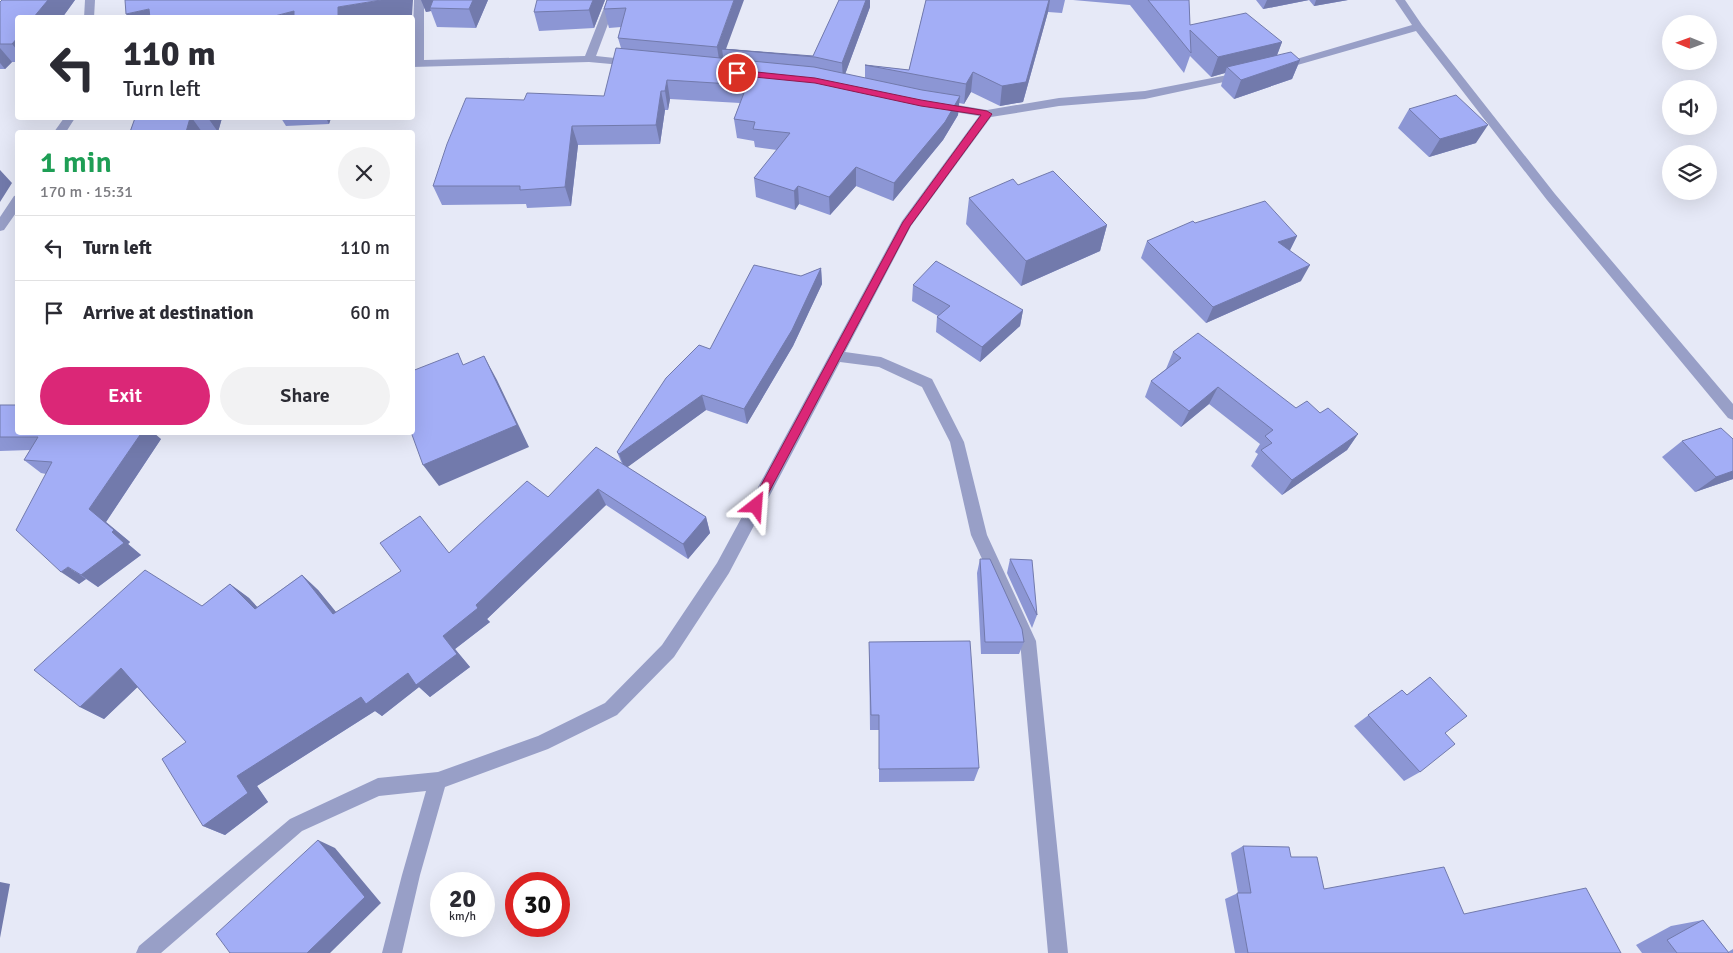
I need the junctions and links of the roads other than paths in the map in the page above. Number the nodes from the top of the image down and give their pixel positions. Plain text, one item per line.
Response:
1 (90, 0) edge
2 (419, 0) edge
3 (612, 0) edge
4 (1400, 0) edge
5 (89, 15) edge
6 (1418, 27) junction
7 (589, 58) junction
8 (416, 64) edge
9 (649, 64) edge
10 (1270, 69) edge
11 (1252, 73) edge
12 (930, 105) edge
13 (987, 114) junction
14 (15, 204) edge
15 (0, 227) edge
16 (836, 356) junction
17 (1733, 414) edge
18 (438, 781) junction
19 (146, 953) edge
20 (392, 953) edge
21 (1058, 953) edge

1 - 5 street
2 - 8 street
3 - 7 street
4 - 6 street
6 - 10 street
6 - 17 street
7 - 8 street
7 - 9 street
11 - 13 street
12 - 13 street
13 - 16 street
14 - 15 street
16 - 18 street
16 - 21 street
18 - 19 street
18 - 20 street

